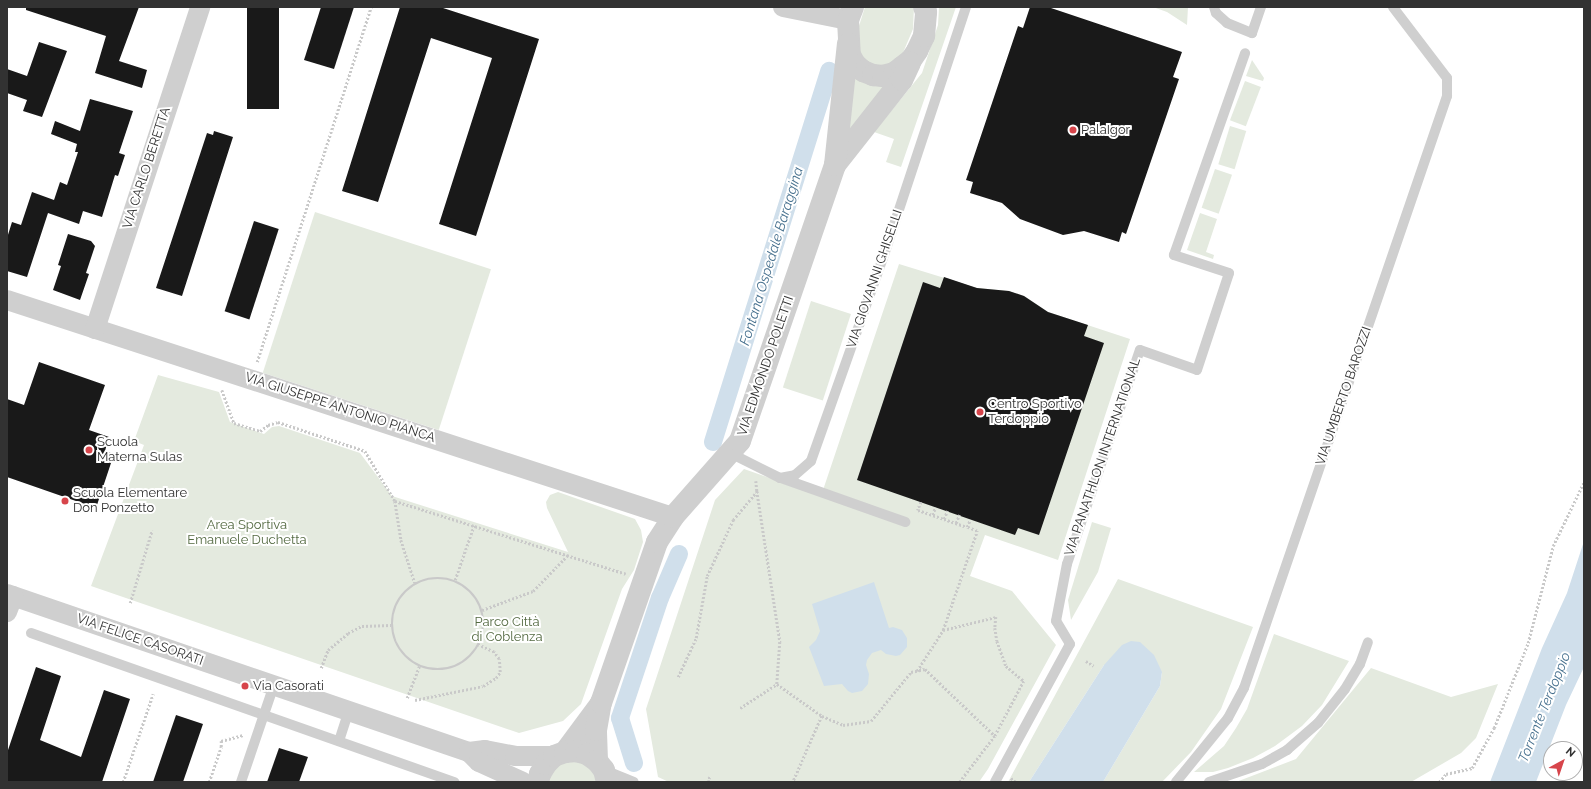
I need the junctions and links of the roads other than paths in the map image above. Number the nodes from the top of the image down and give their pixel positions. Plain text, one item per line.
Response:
1 (200, 7) edge
2 (782, 7) edge
3 (966, 7) edge
4 (1214, 7) edge
5 (1261, 7) edge
6 (1393, 7) edge
7 (926, 9) edge
8 (815, 10) edge
9 (850, 13) edge
10 (848, 44) junction
11 (1245, 53) dead end
12 (911, 60) junction
13 (835, 165) junction
14 (7, 300) edge
15 (95, 329) junction
16 (730, 453) junction
17 (780, 478) junction
18 (673, 517) junction
19 (905, 522) dead end
20 (9, 601) edge
21 (31, 633) dead end
22 (1368, 642) dead end
23 (274, 685) junction
24 (601, 704) junction
25 (349, 711) junction
26 (264, 714) junction
27 (339, 741) junction
28 (469, 752) junction
29 (559, 754) junction
30 (603, 771) edge
31 (241, 782) edge
32 (455, 782) edge
33 (523, 782) edge
34 (538, 782) edge
35 (634, 782) edge
36 (995, 782) edge
37 (1176, 782) edge
38 (1209, 782) edge

1 - 15 street, VIA CARLO BERETTA
2 - 8 street
3 - 17 lane, VIA GIOVANNI GHISELLI
4 - 5 lane
6 - 37 lane, VIA UMBERTO BAROZZI
7 - 12 street, VIA EDMONDO POLETTI
8 - 9 street
9 - 10 street
10 - 12 street
10 - 13 street, VIA EDMONDO POLETTI
11 - 36 lane, VIA PANATHLON INTERNATIONAL
12 - 13 street, VIA EDMONDO POLETTI
13 - 16 street, VIA EDMONDO POLETTI
14 - 15 street, VIA GIUSEPPE ANTONIO PIANCA
15 - 18 street, VIA GIUSEPPE ANTONIO PIANCA
16 - 17 lane
16 - 18 street, VIA EDMONDO POLETTI
17 - 19 lane
18 - 24 street, VIA EDMONDO POLETTI
20 - 23 street, VIA FELICE CASORATI
21 - 26 lane
22 - 38 lane
23 - 25 street, VIA FELICE CASORATI
23 - 26 lane
24 - 29 street, VIA EDMONDO POLETTI
24 - 30 street, VIA EDMONDO POLETTI
25 - 27 lane
25 - 28 street, VIA FELICE CASORATI
26 - 27 lane
26 - 31 lane
27 - 32 lane
28 - 29 street
28 - 33 street
29 - 30 street
29 - 34 street, VIA EDMONDO POLETTI
30 - 35 lane

